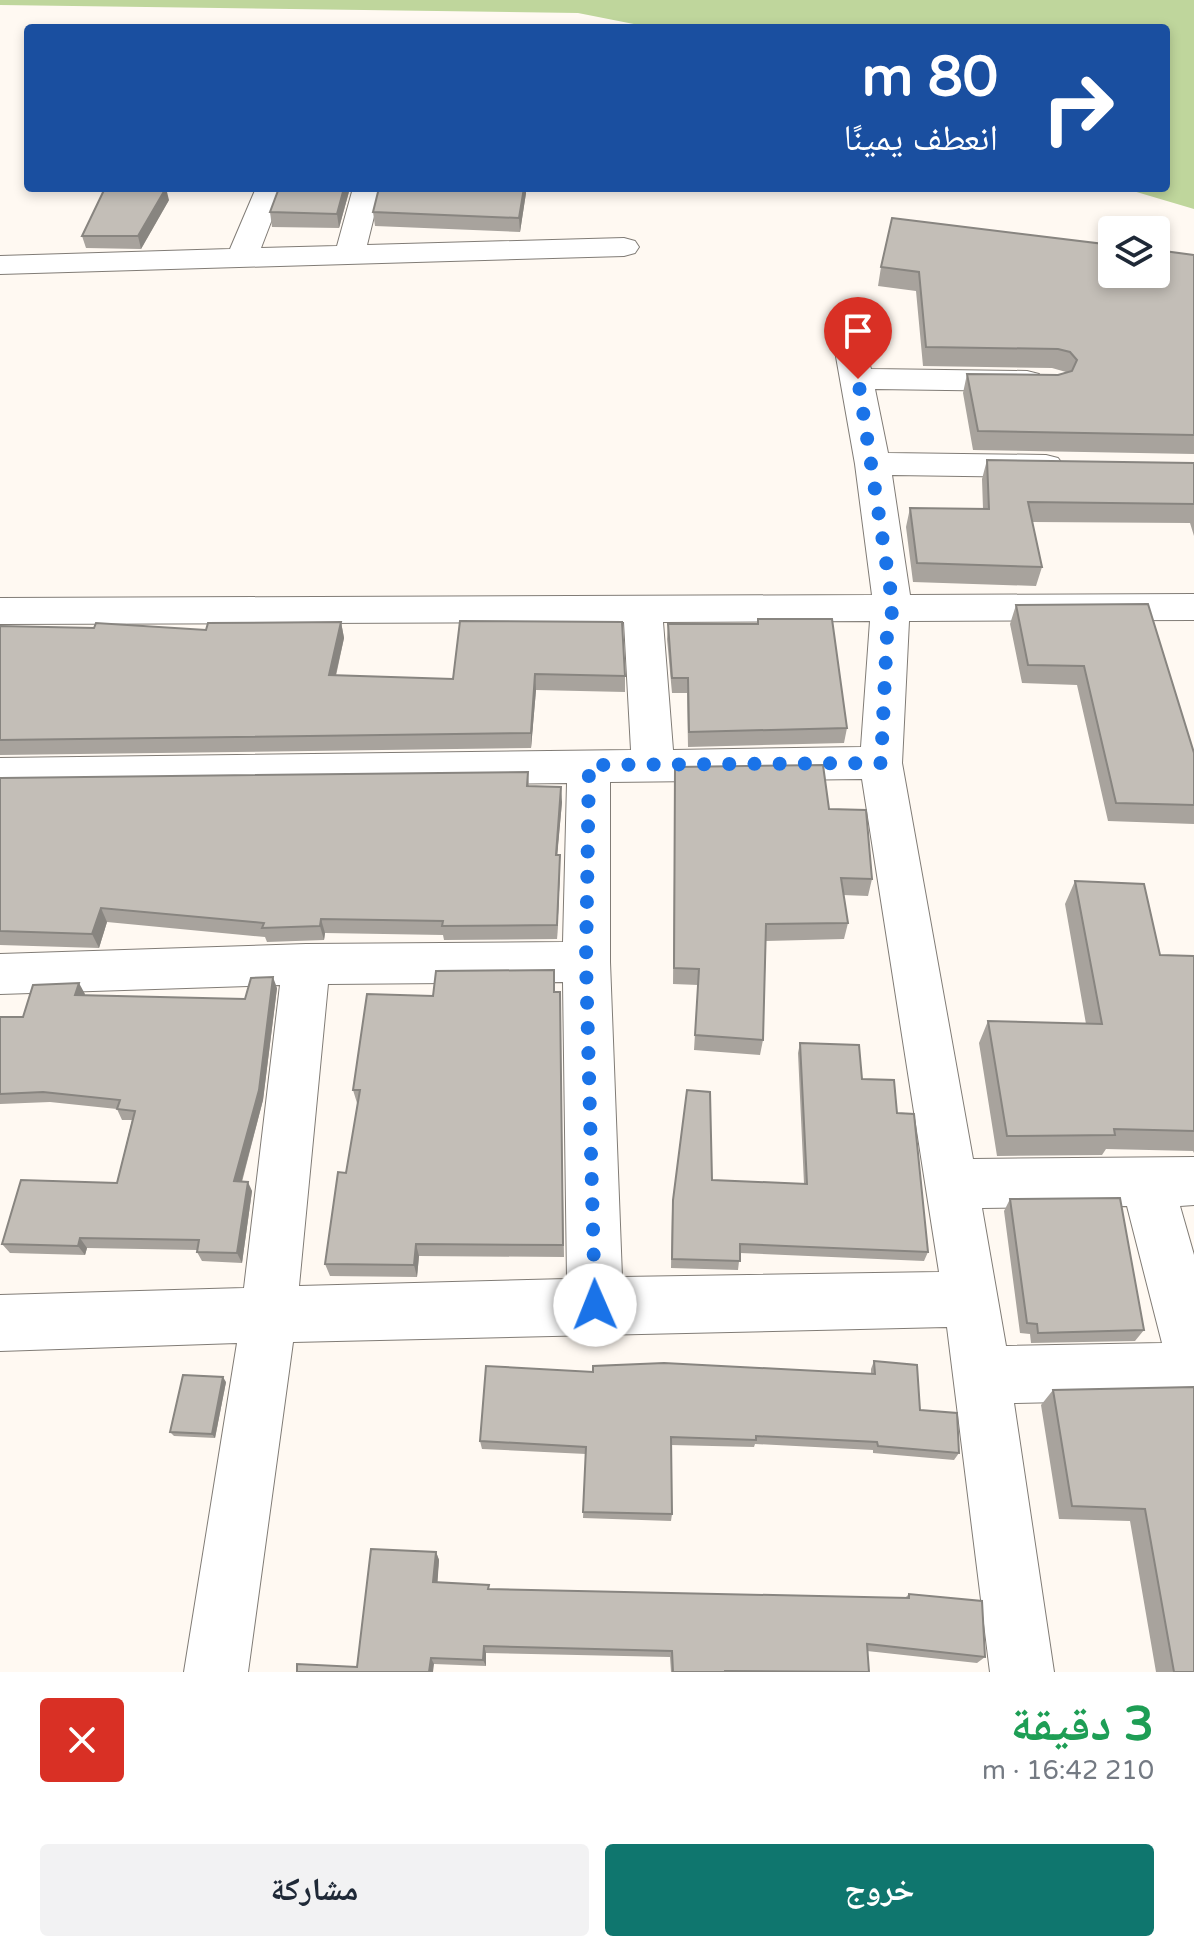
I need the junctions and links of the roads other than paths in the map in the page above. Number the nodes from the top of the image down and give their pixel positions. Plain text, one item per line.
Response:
1 (268, 192) edge
2 (366, 192) edge
3 (624, 247) dead end
4 (349, 256) junction
5 (241, 260) junction
6 (0, 265) edge
7 (848, 334) dead end
8 (858, 379) junction
9 (1052, 381) edge
10 (873, 464) junction
11 (1072, 467) edge
12 (893, 607) junction
13 (1194, 607) edge
14 (643, 609) junction
15 (0, 611) edge
16 (881, 763) junction
17 (589, 765) junction
18 (653, 765) junction
19 (0, 774) edge
20 (586, 962) junction
21 (306, 964) junction
22 (0, 974) edge
23 (1171, 1181) edge
24 (952, 1184) junction
25 (971, 1299) junction
26 (595, 1305) junction
27 (269, 1315) junction
28 (0, 1323) edge
29 (1194, 1356) edge
30 (1194, 1371) edge
31 (982, 1375) junction
32 (216, 1672) edge
33 (1022, 1672) edge

1 - 5 street
2 - 4 street
3 - 4 street
4 - 5 street
5 - 6 street
7 - 8 street
8 - 9 street
8 - 10 street
10 - 11 street
10 - 12 street
12 - 13 street
12 - 14 street
12 - 16 street
14 - 15 street
14 - 18 street
16 - 18 street
16 - 24 street
17 - 18 street
17 - 19 street
17 - 20 street
20 - 21 street
20 - 26 street
21 - 22 street
21 - 27 street
23 - 24 street
23 - 29 street
24 - 25 street
25 - 26 street
25 - 31 street
26 - 27 street
27 - 28 street
27 - 32 street
30 - 31 street
31 - 33 street

